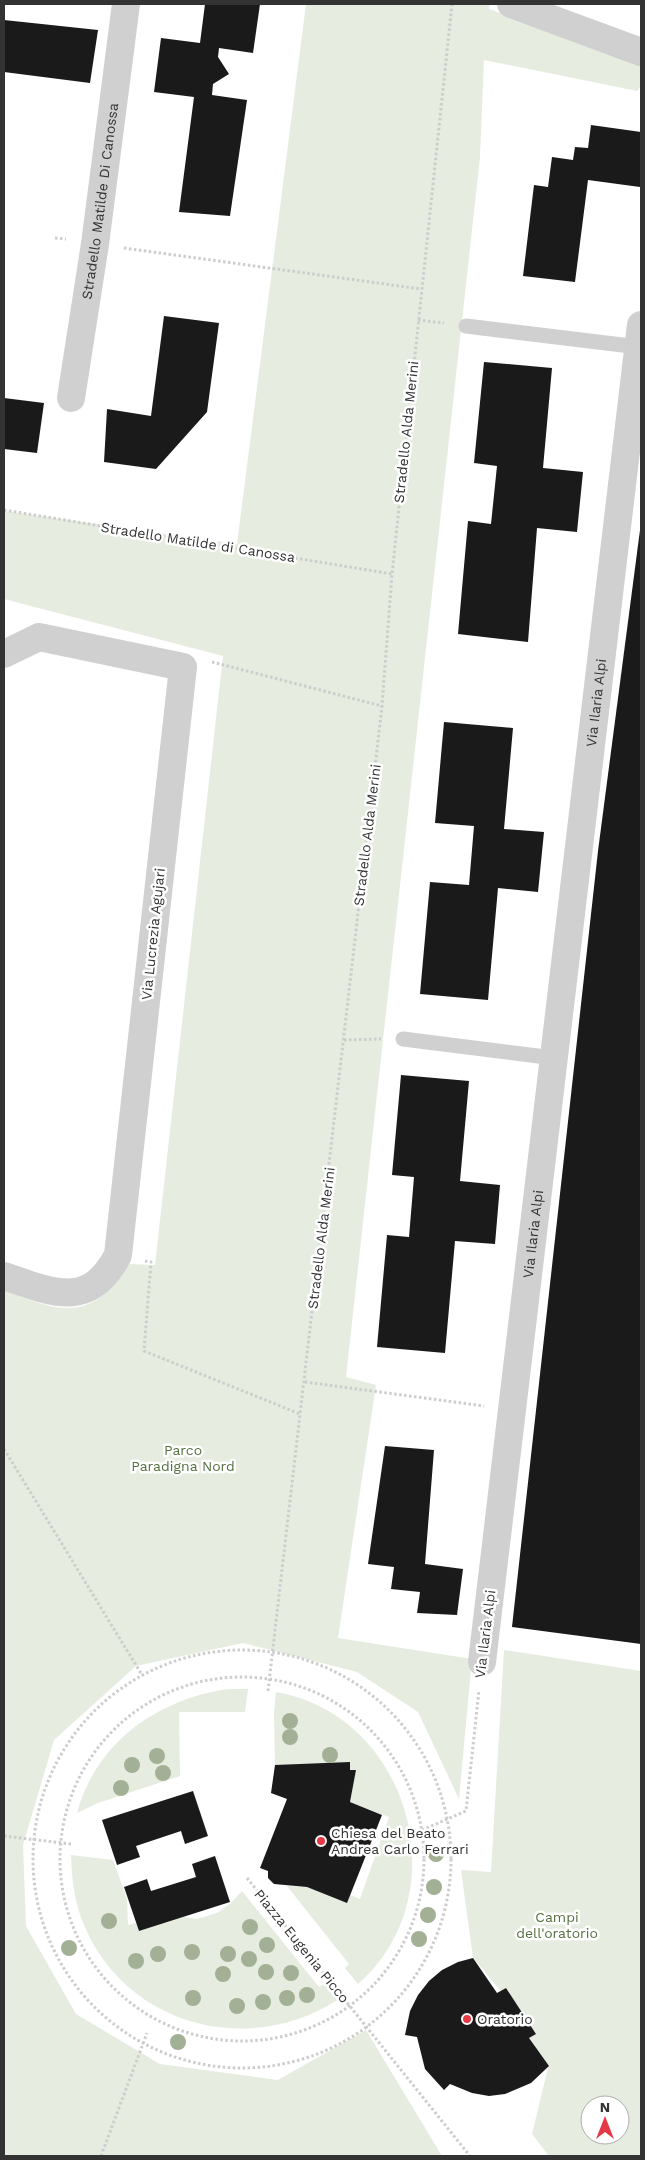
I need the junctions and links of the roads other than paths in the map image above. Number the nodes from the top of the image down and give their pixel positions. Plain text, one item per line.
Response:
1 (126, 4) edge
2 (512, 4) edge
3 (641, 52) edge
4 (466, 326) dead end
5 (640, 336) edge
6 (71, 398) dead end
7 (4, 654) edge
8 (403, 1039) road end
9 (554, 1058) junction
10 (4, 1276) edge
11 (482, 1662) road end

1 - 6 street, Stradello Matilde Di Canossa
2 - 3 street
4 - 5 lane, Via Ilaria Alpi
5 - 9 street, Via Ilaria Alpi
7 - 10 street, Via Lucrezia Agujari
8 - 9 lane
9 - 11 street, Via Ilaria Alpi

